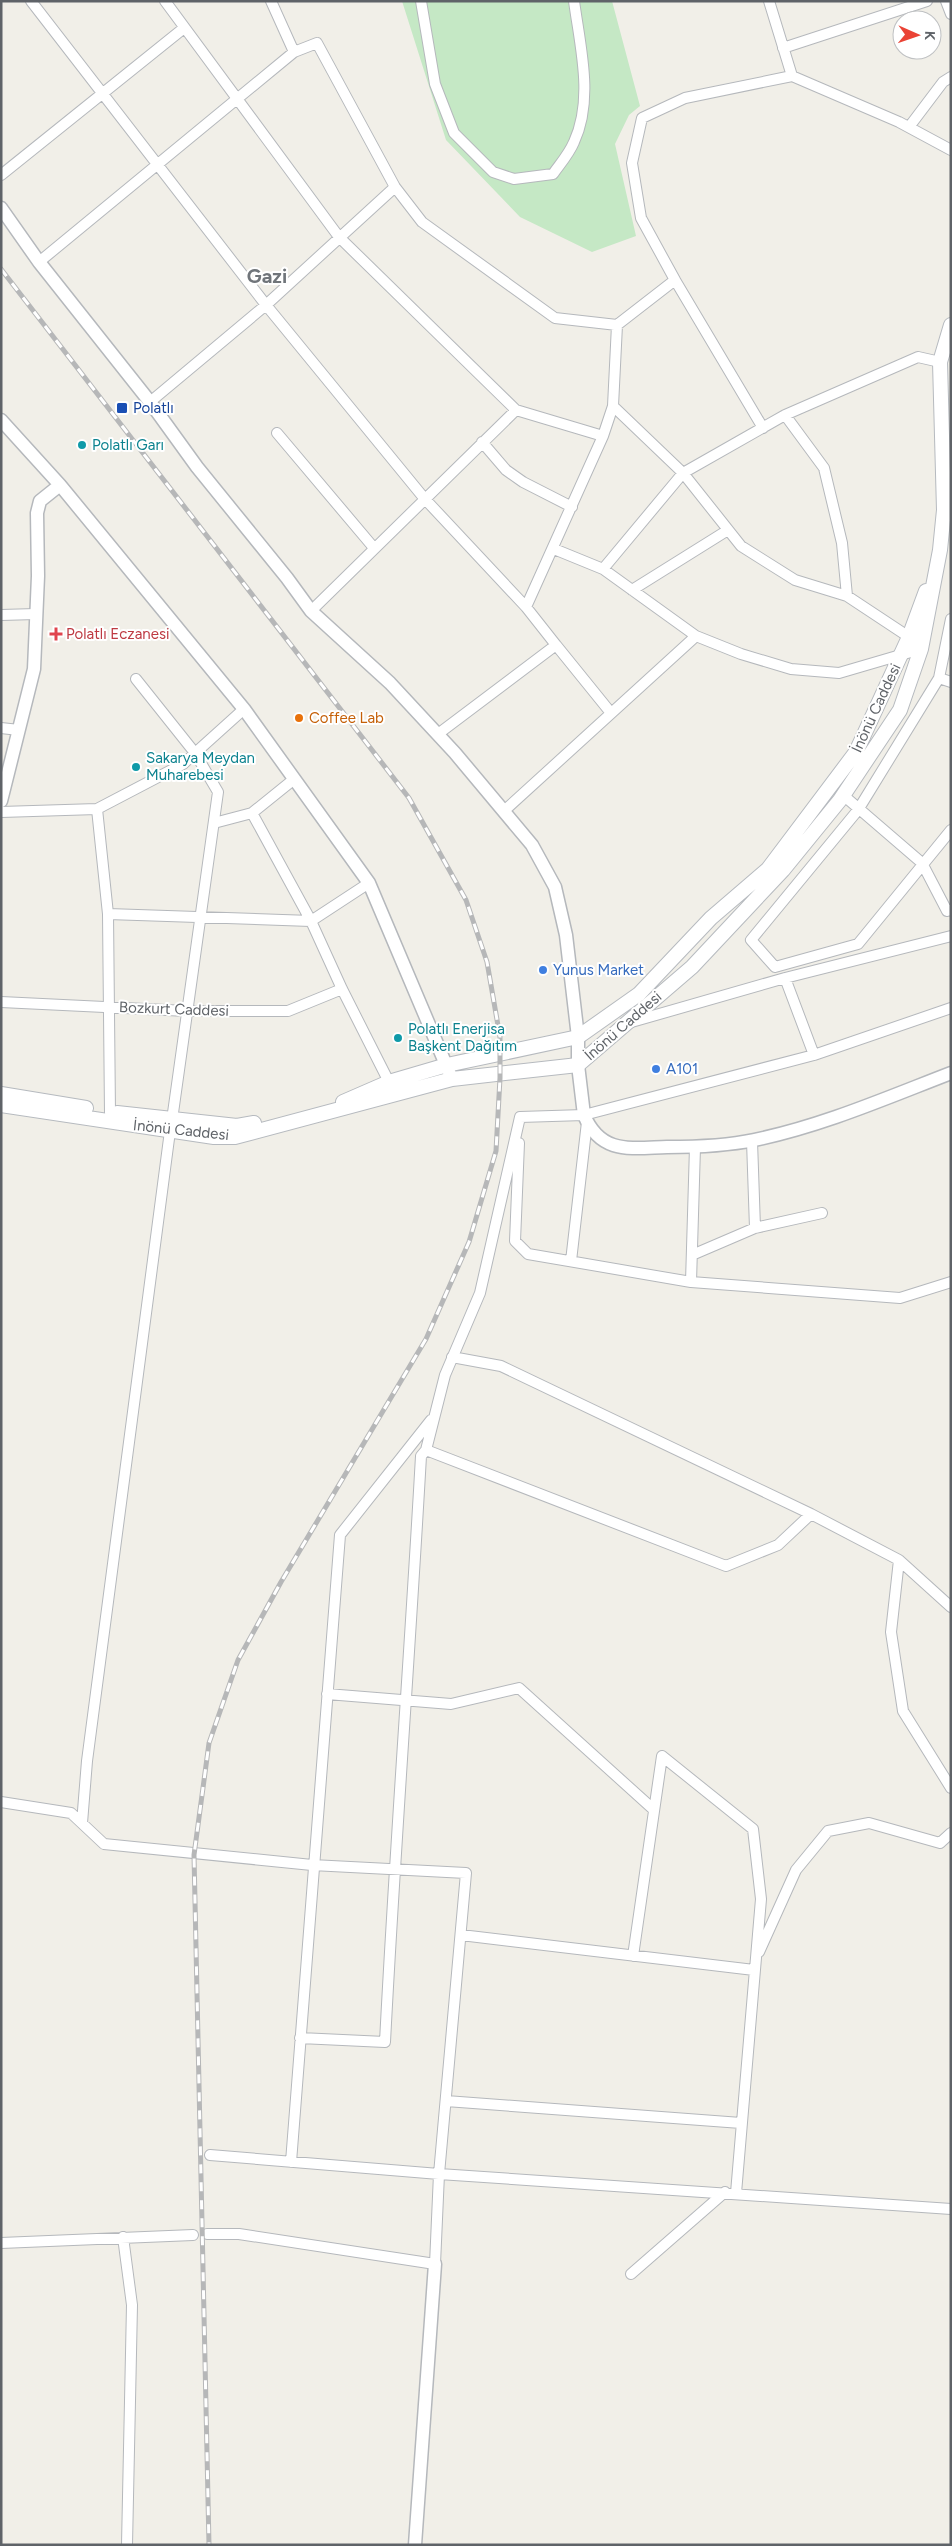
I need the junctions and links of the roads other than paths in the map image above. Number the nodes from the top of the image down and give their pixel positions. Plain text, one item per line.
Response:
1 (31, 1) edge
2 (165, 1) edge
3 (270, 1) edge
4 (421, 1) edge
5 (574, 1) edge
6 (769, 1) edge
7 (927, 1) edge
8 (946, 1) edge
9 (951, 14) edge
10 (184, 28) junction
11 (784, 48) junction
12 (294, 52) junction
13 (792, 76) junction
14 (951, 77) edge
15 (102, 94) junction
16 (236, 99) junction
17 (909, 128) junction
18 (951, 150) edge
19 (158, 165) junction
20 (1, 175) edge
21 (395, 187) junction
22 (1, 208) edge
23 (339, 238) junction
24 (38, 262) junction
25 (675, 280) junction
26 (266, 305) junction
27 (618, 325) junction
28 (951, 325) edge
29 (940, 362) junction
30 (150, 402) junction
31 (613, 406) junction
32 (516, 410) junction
33 (786, 415) junction
34 (1, 420) edge
35 (763, 428) junction
36 (277, 433) dead end
37 (603, 436) junction
38 (482, 442) junction
39 (683, 474) junction
40 (60, 485) junction
41 (424, 498) junction
42 (572, 507) junction
43 (947, 510) edge
44 (728, 530) junction
45 (951, 532) edge
46 (374, 548) junction
47 (554, 549) junction
48 (940, 550) junction
49 (602, 569) junction
50 (632, 590) junction
51 (847, 596) junction
52 (526, 607) junction
53 (311, 611) junction
54 (36, 614) junction
55 (1, 615) edge
56 (951, 619) edge
57 (696, 636) junction
58 (909, 637) junction
59 (556, 645) junction
60 (921, 649) junction
61 (901, 655) junction
62 (939, 678) junction
63 (136, 680) dead end
64 (951, 682) edge
65 (244, 708) junction
66 (611, 713) junction
67 (1, 728) edge
68 (19, 730) junction
69 (438, 734) junction
70 (195, 753) junction
71 (293, 780) junction
72 (843, 796) junction
73 (1, 801) edge
74 (97, 809) junction
75 (858, 810) junction
76 (504, 811) junction
77 (1, 812) edge
78 (252, 813) junction
79 (214, 822) junction
80 (951, 830) edge
81 (922, 863) junction
82 (369, 883) junction
83 (951, 910) edge
84 (108, 914) junction
85 (199, 917) junction
86 (311, 921) junction
87 (951, 936) edge
88 (785, 978) junction
89 (342, 989) junction
90 (1, 1002) edge
91 (108, 1008) junction
92 (951, 1008) edge
93 (187, 1011) junction
94 (625, 1024) junction
95 (578, 1037) junction
96 (814, 1055) junction
97 (447, 1065) junction
98 (578, 1065) junction
99 (951, 1073) edge
100 (452, 1079) junction
101 (389, 1082) junction
102 (1, 1094) edge
103 (1, 1105) edge
104 (110, 1113) junction
105 (520, 1117) junction
106 (585, 1118) junction
107 (171, 1125) junction
108 (752, 1141) junction
109 (695, 1147) junction
110 (822, 1213) dead end
111 (755, 1228) junction
112 (692, 1255) junction
113 (571, 1261) junction
114 (691, 1282) junction
115 (951, 1282) edge
116 (452, 1357) junction
117 (433, 1417) junction
118 (426, 1450) junction
119 (811, 1514) junction
120 (898, 1560) junction
121 (951, 1607) edge
122 (327, 1694) junction
123 (407, 1702) junction
124 (951, 1788) edge
125 (1, 1802) edge
126 (653, 1809) junction
127 (82, 1823) junction
128 (951, 1833) edge
129 (312, 1865) junction
130 (394, 1870) junction
131 (461, 1935) junction
132 (633, 1956) junction
133 (754, 1966) junction
134 (300, 2038) junction
135 (446, 2100) junction
136 (742, 2123) junction
137 (210, 2155) dead end
138 (291, 2162) junction
139 (439, 2174) junction
140 (731, 2193) junction
141 (951, 2209) edge
142 (207, 2234) dead end
143 (193, 2235) dead end
144 (124, 2237) junction
145 (1, 2243) edge
146 (435, 2264) junction
147 (631, 2274) dead end
148 (127, 2545) edge
149 (415, 2545) edge

1 - 15 street
2 - 10 street
3 - 12 street
4 - 5 street
6 - 11 street
7 - 11 street
8 - 9 street
10 - 15 street
10 - 16 street
11 - 13 street
12 - 16 street
12 - 21 street
13 - 17 street
13 - 25 street
14 - 17 street
15 - 19 street
15 - 20 street
16 - 19 street
16 - 23 street
17 - 18 street
19 - 24 street
19 - 26 street
21 - 23 street
21 - 27 street
22 - 24 street
23 - 26 street
23 - 32 street
24 - 30 street
25 - 27 street
25 - 35 street
26 - 30 street
26 - 41 street
27 - 31 street
28 - 29 main road, İnönü Caddesi
29 - 33 street
29 - 43 main road, İnönü Caddesi
30 - 53 street
31 - 37 street
31 - 39 street
32 - 37 street
32 - 38 street
33 - 35 street
33 - 51 street
34 - 40 street
35 - 39 street
36 - 46 street
37 - 42 street
38 - 41 street
38 - 42 street
39 - 44 street
39 - 49 street
40 - 54 street
40 - 65 street
41 - 46 street
41 - 52 street
42 - 47 street
43 - 48 main road, İnönü Caddesi
44 - 50 street
44 - 51 street
45 - 48 street
46 - 53 street
47 - 49 street
47 - 52 street
48 - 58 main road, İnönü Caddesi
48 - 60 main road, İnönü Caddesi
49 - 50 street
50 - 57 street
51 - 58 street
52 - 59 street
53 - 69 street
54 - 55 street
54 - 68 street
56 - 62 street
57 - 61 street
57 - 66 street
58 - 60 street
58 - 61 main road, İnönü Caddesi
59 - 66 street
59 - 69 street
60 - 61 street
60 - 72 main road, İnönü Caddesi
61 - 95 main road, İnönü Caddesi
62 - 64 street
62 - 75 street
63 - 70 street
65 - 70 street
65 - 71 street
66 - 76 street
67 - 68 street
68 - 73 street
69 - 76 street
70 - 74 street
70 - 79 street
71 - 78 street
71 - 82 street
72 - 75 street
72 - 94 main road, İnönü Caddesi
74 - 77 street
74 - 84 street
75 - 81 street
75 - 81 street
76 - 95 street
78 - 79 street
78 - 86 street
79 - 85 street
80 - 81 street
81 - 83 street
82 - 86 street
82 - 97 street
84 - 85 street
84 - 91 street
85 - 86 street
85 - 93 street
86 - 89 street
87 - 88 street
88 - 94 street
88 - 96 street
89 - 93 street, Bozkurt Caddesi
89 - 101 street
90 - 91 street, Bozkurt Caddesi
91 - 93 street, Bozkurt Caddesi
91 - 104 street
92 - 96 street
93 - 107 street
94 - 98 main road, İnönü Caddesi
95 - 97 main road, İnönü Caddesi
95 - 98 street
96 - 106 street
97 - 100 street
97 - 101 main road, İnönü Caddesi
98 - 100 main road, İnönü Caddesi
98 - 106 street
99 - 108 street
100 - 107 main road, İnönü Caddesi
101 - 107 main road, İnönü Caddesi
102 - 104 main road, İnönü Caddesi
103 - 107 main road, İnönü Caddesi
104 - 107 main road, İnönü Caddesi
105 - 106 street
105 - 113 street
105 - 116 street
106 - 109 street
106 - 113 street
107 - 127 street
108 - 109 street
108 - 111 street
109 - 112 street
110 - 111 street
111 - 112 street
112 - 114 street
113 - 114 street
114 - 115 street
116 - 117 street
116 - 119 street
117 - 118 street
117 - 122 street
118 - 119 street
118 - 123 street
119 - 120 street
120 - 121 street
120 - 124 street
122 - 123 street
122 - 129 street
123 - 126 street
123 - 130 street
125 - 127 street
126 - 132 street
126 - 133 street
127 - 129 street
128 - 133 street
129 - 130 street
129 - 134 street
130 - 131 street
130 - 134 street
131 - 132 street
131 - 135 street
132 - 133 street
133 - 136 street
134 - 138 street
135 - 136 street
135 - 139 street
136 - 140 street
137 - 138 street
138 - 139 street
139 - 140 street
139 - 146 street
140 - 141 street
140 - 147 street
142 - 146 street
143 - 144 street
144 - 145 street
144 - 148 street
146 - 149 street

